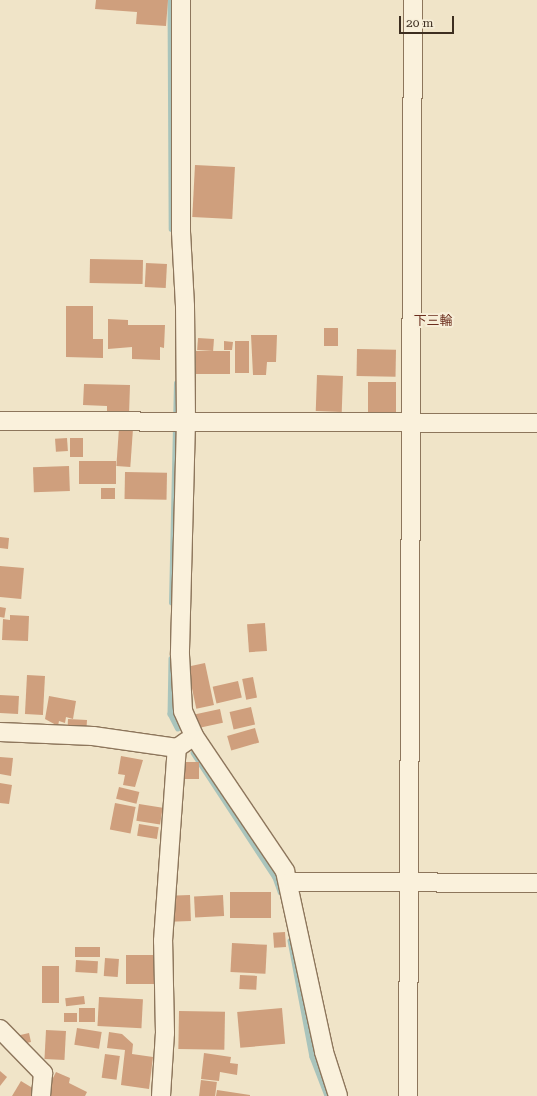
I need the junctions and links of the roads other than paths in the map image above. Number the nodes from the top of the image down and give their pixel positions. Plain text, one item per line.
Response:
1 (181, 0) edge
2 (413, 0) edge
3 (0, 421) edge
4 (179, 421) junction
5 (411, 422) junction
6 (537, 423) edge
7 (0, 732) edge
8 (194, 736) junction
9 (178, 748) junction
10 (290, 882) junction
11 (409, 883) junction
12 (537, 883) edge
13 (0, 1028) edge
14 (41, 1096) edge
15 (161, 1096) edge
16 (338, 1096) edge
17 (408, 1096) edge

1 - 4 street
2 - 5 street
3 - 4 street
4 - 5 street
4 - 8 street
5 - 6 street
5 - 11 street
7 - 9 street
8 - 9 street
8 - 10 street
9 - 15 street
10 - 11 street
10 - 16 street
11 - 12 street
11 - 17 street
13 - 14 street

